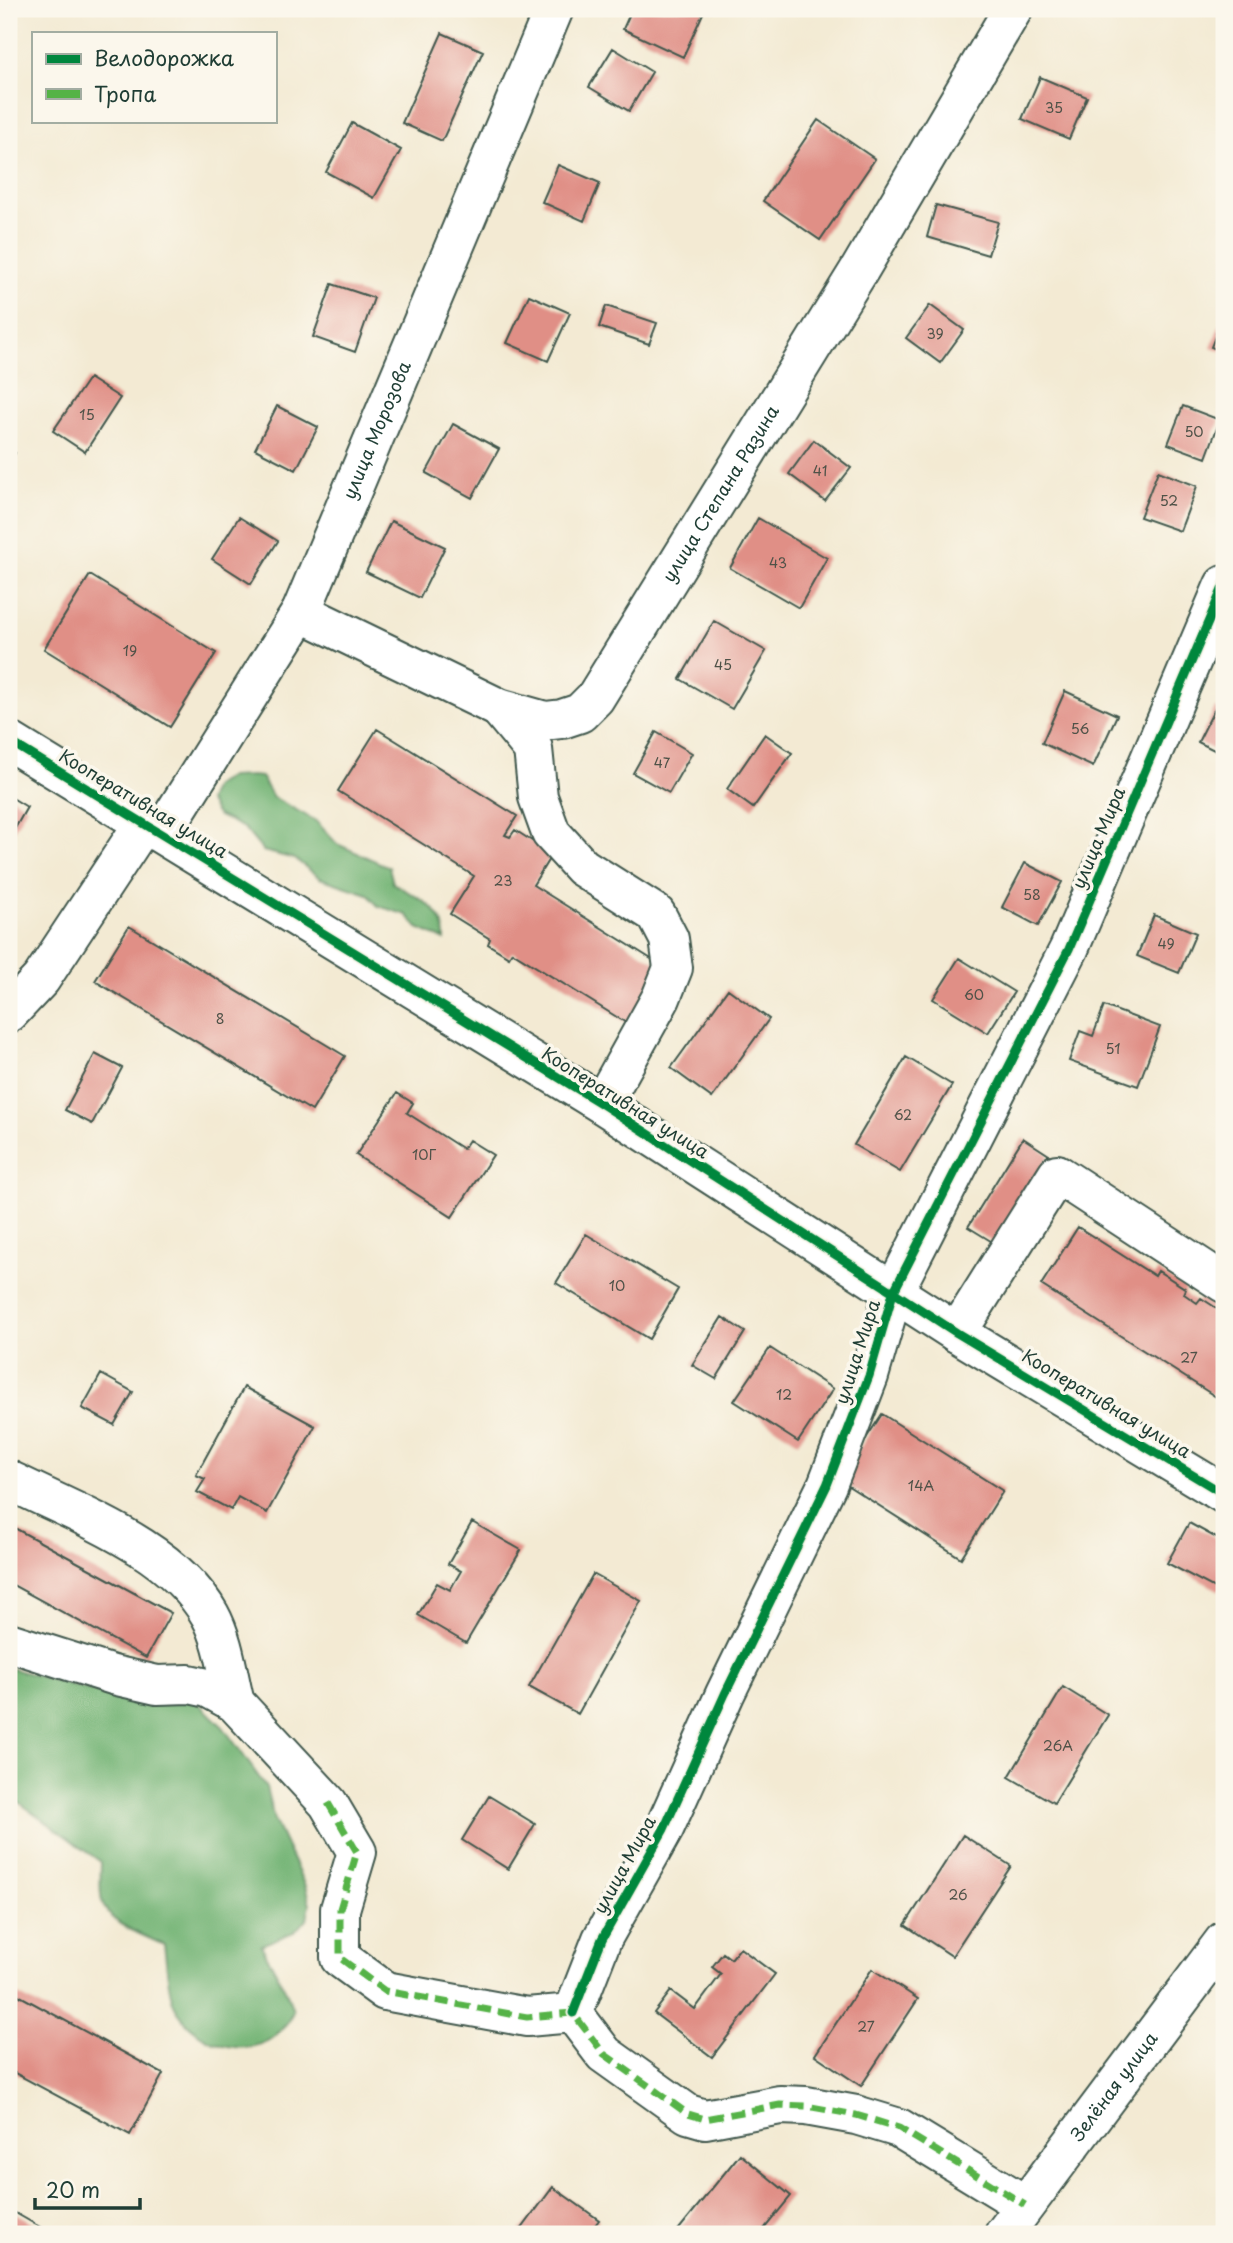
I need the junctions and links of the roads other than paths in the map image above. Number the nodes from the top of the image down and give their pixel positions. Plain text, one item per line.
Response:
1 (554, 9) edge
2 (1013, 9) edge
3 (1224, 585) edge
4 (301, 612) junction
5 (499, 708) junction
6 (9, 741) edge
7 (153, 828) junction
8 (9, 1013) edge
9 (602, 1104) junction
10 (1224, 1283) edge
11 (893, 1293) junction
12 (957, 1333) junction
13 (9, 1480) edge
14 (1224, 1494) edge
15 (9, 1642) edge
16 (235, 1703) junction
17 (1224, 1941) edge
18 (573, 2013) junction
19 (1015, 2219) edge

1 - 4 street, улица Морозова
2 - 5 street, улица Степана Разина
3 - 11 street, улица Мира
4 - 5 street, улица Степана Разина
4 - 7 street, улица Морозова
5 - 9 street
6 - 7 street, Кооперативная улица
7 - 8 street, улица Морозова
7 - 9 street, Кооперативная улица
9 - 11 street, Кооперативная улица
10 - 12 street
11 - 12 street, Кооперативная улица
11 - 18 street, улица Мира
12 - 14 street, Кооперативная улица
13 - 16 street
15 - 16 street
16 - 18 street
17 - 19 street, Зелёная улица
18 - 19 street

